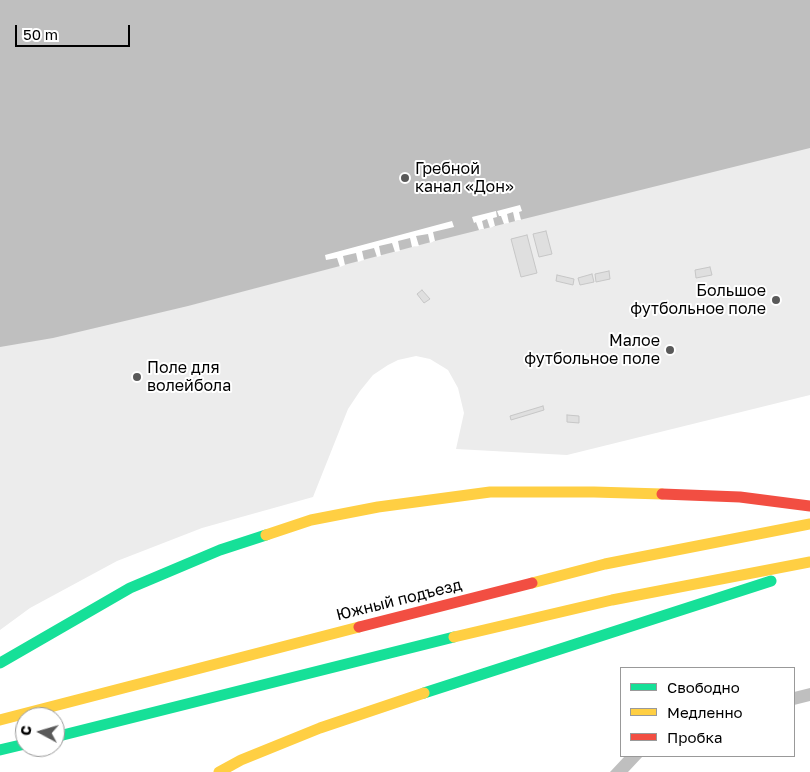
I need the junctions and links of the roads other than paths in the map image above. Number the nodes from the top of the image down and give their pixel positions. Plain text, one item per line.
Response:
1 (810, 506) edge
2 (810, 524) edge
3 (810, 562) edge
4 (810, 568) edge
5 (0, 663) edge
6 (0, 720) edge
7 (65, 734) edge
8 (15, 746) edge
9 (0, 750) edge
10 (219, 772) edge

1 - 5 main road
2 - 6 main road, Южный подъезд
3 - 7 main road
4 - 10 main road
8 - 9 main road

